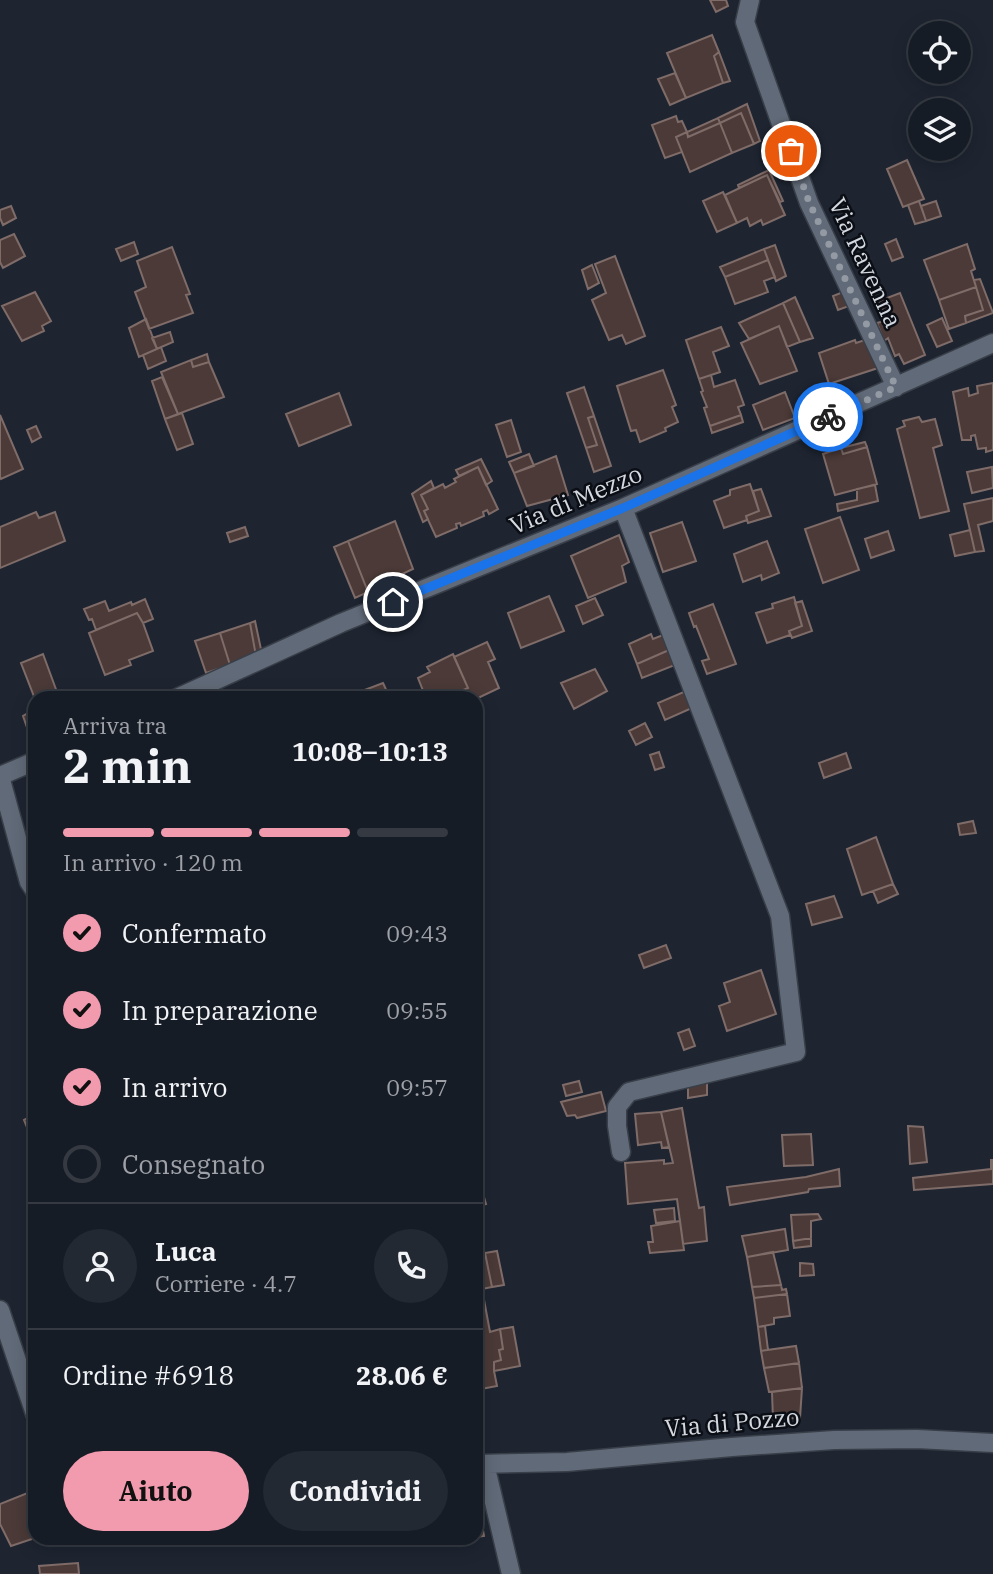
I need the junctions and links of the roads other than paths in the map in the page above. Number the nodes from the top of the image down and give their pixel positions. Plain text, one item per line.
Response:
1 (750, 0) edge
2 (993, 343) edge
3 (896, 387) junction
4 (623, 508) junction
5 (192, 691) edge
6 (28, 764) edge
7 (0, 776) edge
8 (28, 868) edge
9 (621, 1152) dead end
10 (0, 1310) edge
11 (28, 1391) edge
12 (993, 1443) edge
13 (483, 1464) edge
14 (483, 1471) edge
15 (511, 1574) edge

1 - 3 street, Via Ravenna
2 - 3 street, Via di Mezzo
3 - 4 street, Via di Mezzo
4 - 5 street, Via di Mezzo
4 - 9 street
6 - 7 street
7 - 8 street
10 - 11 street
12 - 13 street, Via di Pozzo
14 - 15 street

